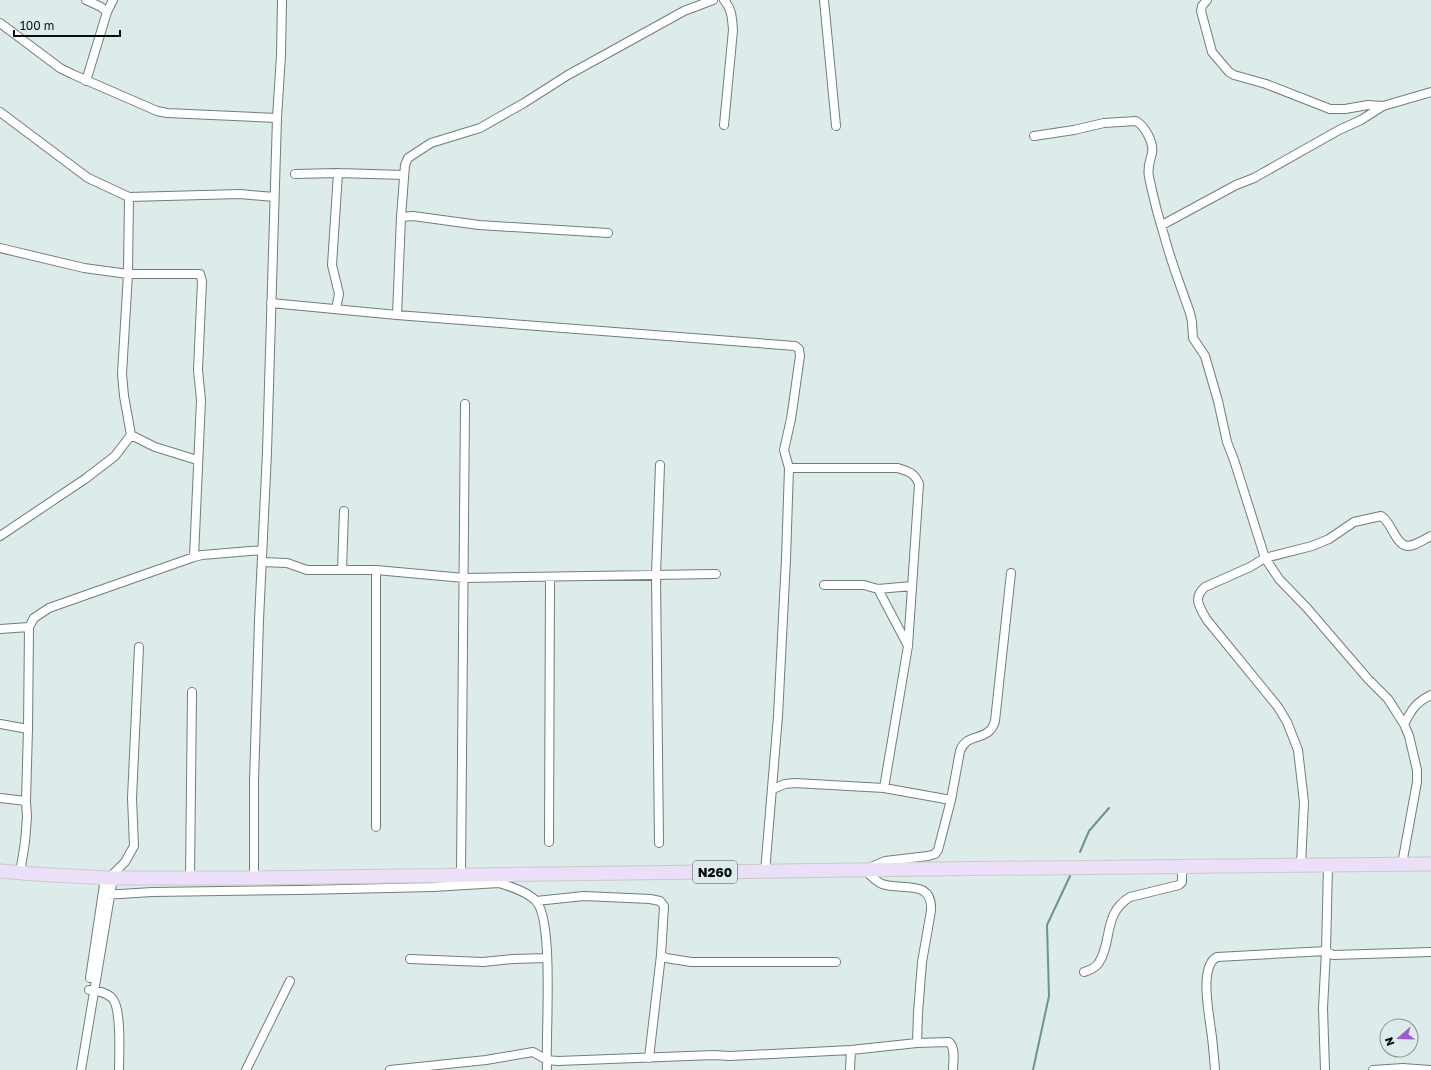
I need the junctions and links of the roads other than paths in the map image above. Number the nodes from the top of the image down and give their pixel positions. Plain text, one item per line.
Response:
1 (86, 0) edge
2 (113, 0) edge
3 (282, 0) edge
4 (713, 0) edge
5 (724, 0) edge
6 (824, 0) edge
7 (1207, 0) edge
8 (107, 12) junction
9 (0, 23) edge
10 (86, 81) junction
11 (1431, 92) edge
12 (1383, 106) junction
13 (0, 112) edge
14 (277, 118) junction
15 (724, 125) dead end
16 (836, 126) dead end
17 (1034, 136) dead end
18 (338, 173) junction
19 (295, 174) dead end
20 (404, 174) junction
21 (129, 197) junction
22 (274, 197) junction
23 (401, 216) junction
24 (1162, 225) junction
25 (608, 233) dead end
26 (0, 248) edge
27 (128, 274) junction
28 (270, 303) junction
29 (336, 309) junction
30 (397, 315) junction
31 (465, 404) dead end
32 (131, 435) junction
33 (197, 460) junction
34 (660, 465) dead end
35 (789, 468) junction
36 (344, 511) dead end
37 (0, 536) edge
38 (1431, 536) edge
39 (262, 550) junction
40 (194, 557) junction
41 (1265, 558) junction
42 (262, 562) junction
43 (342, 570) junction
44 (376, 570) junction
45 (1011, 573) dead end
46 (716, 574) dead end
47 (656, 575) junction
48 (550, 577) junction
49 (464, 578) junction
50 (824, 585) dead end
51 (912, 586) junction
52 (878, 589) junction
53 (29, 627) junction
54 (0, 629) edge
55 (908, 646) junction
56 (139, 647) dead end
57 (192, 692) dead end
58 (1431, 695) edge
59 (0, 724) edge
60 (1404, 724) junction
61 (28, 729) junction
62 (884, 788) junction
63 (773, 789) junction
64 (0, 798) edge
65 (26, 800) junction
66 (951, 800) junction
67 (376, 826) dead end
68 (549, 842) dead end
69 (659, 843) dead end
70 (1402, 864) junction
71 (1431, 864) edge
72 (1328, 865) junction
73 (1301, 866) junction
74 (1182, 867) junction
75 (865, 870) junction
76 (0, 871) edge
77 (765, 872) junction
78 (20, 873) junction
79 (461, 875) junction
80 (480, 875) junction
81 (109, 878) junction
82 (190, 878) junction
83 (254, 878) junction
84 (499, 883) junction
85 (107, 895) junction
86 (536, 900) junction
87 (1326, 951) junction
88 (1431, 952) edge
89 (661, 955) junction
90 (547, 958) junction
91 (410, 959) dead end
92 (836, 962) dead end
93 (1084, 972) dead end
94 (290, 981) dead end
95 (91, 990) junction
96 (917, 1043) junction
97 (851, 1050) junction
98 (648, 1058) junction
99 (546, 1060) junction
100 (76, 1070) edge
101 (81, 1070) edge
102 (119, 1070) edge
103 (246, 1070) edge
104 (390, 1070) edge
105 (547, 1070) edge
106 (850, 1070) edge
107 (953, 1070) edge
108 (1215, 1070) edge
109 (1325, 1070) edge
110 (1373, 1070) edge
111 (1430, 1070) edge

1 - 8 street
2 - 8 street
3 - 14 street
4 - 20 street
5 - 15 street
6 - 16 street
7 - 12 street
8 - 10 street
9 - 10 street
10 - 14 street
11 - 12 street
12 - 24 street
13 - 21 street
14 - 22 street
17 - 24 street
18 - 19 street
18 - 20 street
18 - 29 street
20 - 23 street
21 - 22 street
21 - 27 street
22 - 28 street
23 - 25 street
23 - 30 street
24 - 41 street
26 - 27 street
27 - 32 street
27 - 33 street
28 - 29 street
28 - 39 street
29 - 30 street
30 - 35 street
31 - 49 street
32 - 33 street
32 - 37 street
33 - 40 street
34 - 47 street
35 - 51 street
35 - 63 street
36 - 43 street
38 - 41 street
39 - 40 street
39 - 42 street
40 - 53 street
41 - 60 street
41 - 73 street
42 - 43 street
42 - 83 street
43 - 44 street
44 - 49 street
44 - 67 street
45 - 66 street
46 - 47 street
47 - 48 street
47 - 69 street
48 - 49 street
48 - 68 street
49 - 79 street
50 - 52 street
51 - 52 street
51 - 55 street
52 - 55 street
53 - 54 street
53 - 61 street
55 - 62 street
56 - 81 street
57 - 82 street
58 - 60 street
59 - 61 street
60 - 70 street
61 - 65 street
62 - 63 street
62 - 66 street
63 - 77 street
64 - 65 street
65 - 78 street
66 - 75 street
70 - 71 main road, N260
70 - 72 main road, N260
72 - 73 main road, N260
72 - 87 street
73 - 74 main road, N260
74 - 75 main road, N260
74 - 93 street
75 - 77 main road, N260
75 - 96 street
76 - 78 main road, N260
77 - 80 main road, N260
78 - 81 main road, N260
79 - 80 main road, N260
79 - 83 main road, N260
80 - 84 street
81 - 82 main road, N260
81 - 85 street
82 - 83 main road, N260
84 - 85 street
84 - 86 street
85 - 95 street
86 - 89 street
86 - 90 street
87 - 88 street
87 - 108 street
87 - 109 street
89 - 92 street
89 - 98 street
90 - 91 street
90 - 99 street
94 - 103 street
95 - 100 street
95 - 101 street
95 - 102 street
96 - 97 street
96 - 107 street
97 - 98 street
97 - 106 street
98 - 99 street
99 - 104 street
99 - 105 street
110 - 111 street

